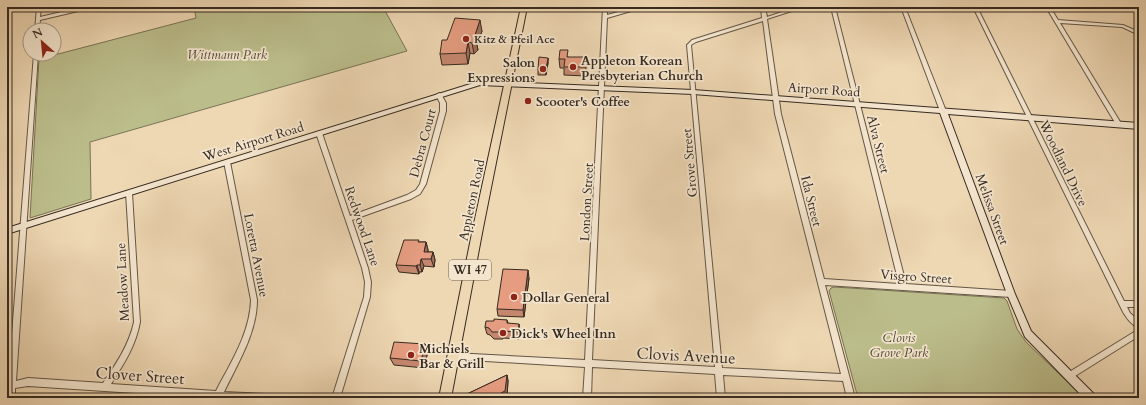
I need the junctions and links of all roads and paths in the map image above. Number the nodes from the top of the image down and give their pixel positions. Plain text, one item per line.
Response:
1 (39, 7) edge
2 (89, 7) edge
3 (524, 7) edge
4 (606, 7) edge
5 (643, 7) edge
6 (763, 7) edge
7 (802, 7) edge
8 (833, 7) edge
9 (903, 7) edge
10 (975, 7) edge
11 (1048, 7) edge
12 (605, 17) junction
13 (38, 19) junction
14 (765, 19) junction
15 (1056, 21) junction
16 (38, 22) edge
17 (1139, 34) edge
18 (35, 62) edge
19 (508, 84) junction
20 (602, 88) junction
21 (693, 92) junction
22 (439, 95) junction
23 (775, 98) junction
24 (857, 104) junction
25 (943, 111) junction
26 (1030, 118) junction
27 (1119, 125) junction
28 (1139, 126) edge
29 (319, 133) junction
30 (227, 162) junction
31 (129, 193) junction
32 (348, 219) junction
33 (23, 226) junction
34 (7, 231) edge
35 (821, 282) junction
36 (902, 287) junction
37 (1011, 294) junction
38 (1122, 304) junction
39 (1139, 304) edge
40 (1139, 324) edge
41 (1139, 332) edge
42 (453, 356) junction
43 (588, 364) junction
44 (719, 370) junction
45 (1069, 376) junction
46 (846, 378) junction
47 (12, 385) junction
48 (105, 387) junction
49 (218, 395) junction
50 (11, 398) edge
51 (266, 398) edge
52 (336, 398) edge
53 (445, 398) edge
54 (587, 398) edge
55 (721, 398) edge
56 (852, 398) edge
57 (1092, 398) edge

1 - 13 street
2 - 13 street
3 - 19 main road, Appleton Road / WI 47
4 - 12 street, London Street
5 - 12 street
6 - 14 street, Ida Street
7 - 14 street, Grove Street
8 - 24 street, Alva Street
9 - 25 street, Melissa Street
10 - 26 street, Woodland Drive
11 - 15 street
12 - 20 street, London Street
13 - 16 street
14 - 21 street, Grove Street
14 - 23 street, Ida Street
15 - 17 street
15 - 27 street
18 - 33 street
19 - 20 street, Airport Road
19 - 22 street, West Airport Road
19 - 42 main road, Appleton Road / WI 47
20 - 21 street, Airport Road
20 - 43 street, London Street
21 - 23 street, Airport Road
21 - 44 street, Grove Street
22 - 29 street, West Airport Road
22 - 32 street, Debra Court
23 - 24 street, Airport Road
23 - 35 street, Ida Street
24 - 25 street, Airport Road
24 - 36 street, Alva Street
25 - 26 street, Airport Road
25 - 37 street, Melissa Street
26 - 27 street, Airport Road
26 - 38 street, Woodland Drive
27 - 28 street, Airport Road
29 - 30 street, West Airport Road
29 - 32 street, Redwood Lane
30 - 31 street, West Airport Road
30 - 49 street, Loretta Avenue
31 - 33 street, West Airport Road
31 - 48 street, Meadow Lane
32 - 52 street, Redwood Lane
33 - 34 street, West Airport Road
33 - 47 street
35 - 36 street, Visgro Street
35 - 46 street, Ida Street
36 - 37 street, Visgro Street
37 - 45 street, Melissa Street
38 - 39 street
38 - 40 street, Woodland Drive
41 - 45 street
42 - 43 street, Clovis Avenue
42 - 53 main road, Appleton Road / WI 47
43 - 44 street, Clovis Avenue
43 - 54 street, London Street
44 - 46 street, Clovis Avenue
44 - 55 street, Grove Street
45 - 57 street, Melissa Street
46 - 56 street, Ida Street
47 - 48 street, Clover Street
47 - 50 street
48 - 49 street, Clover Street
49 - 51 street, Clover Street

